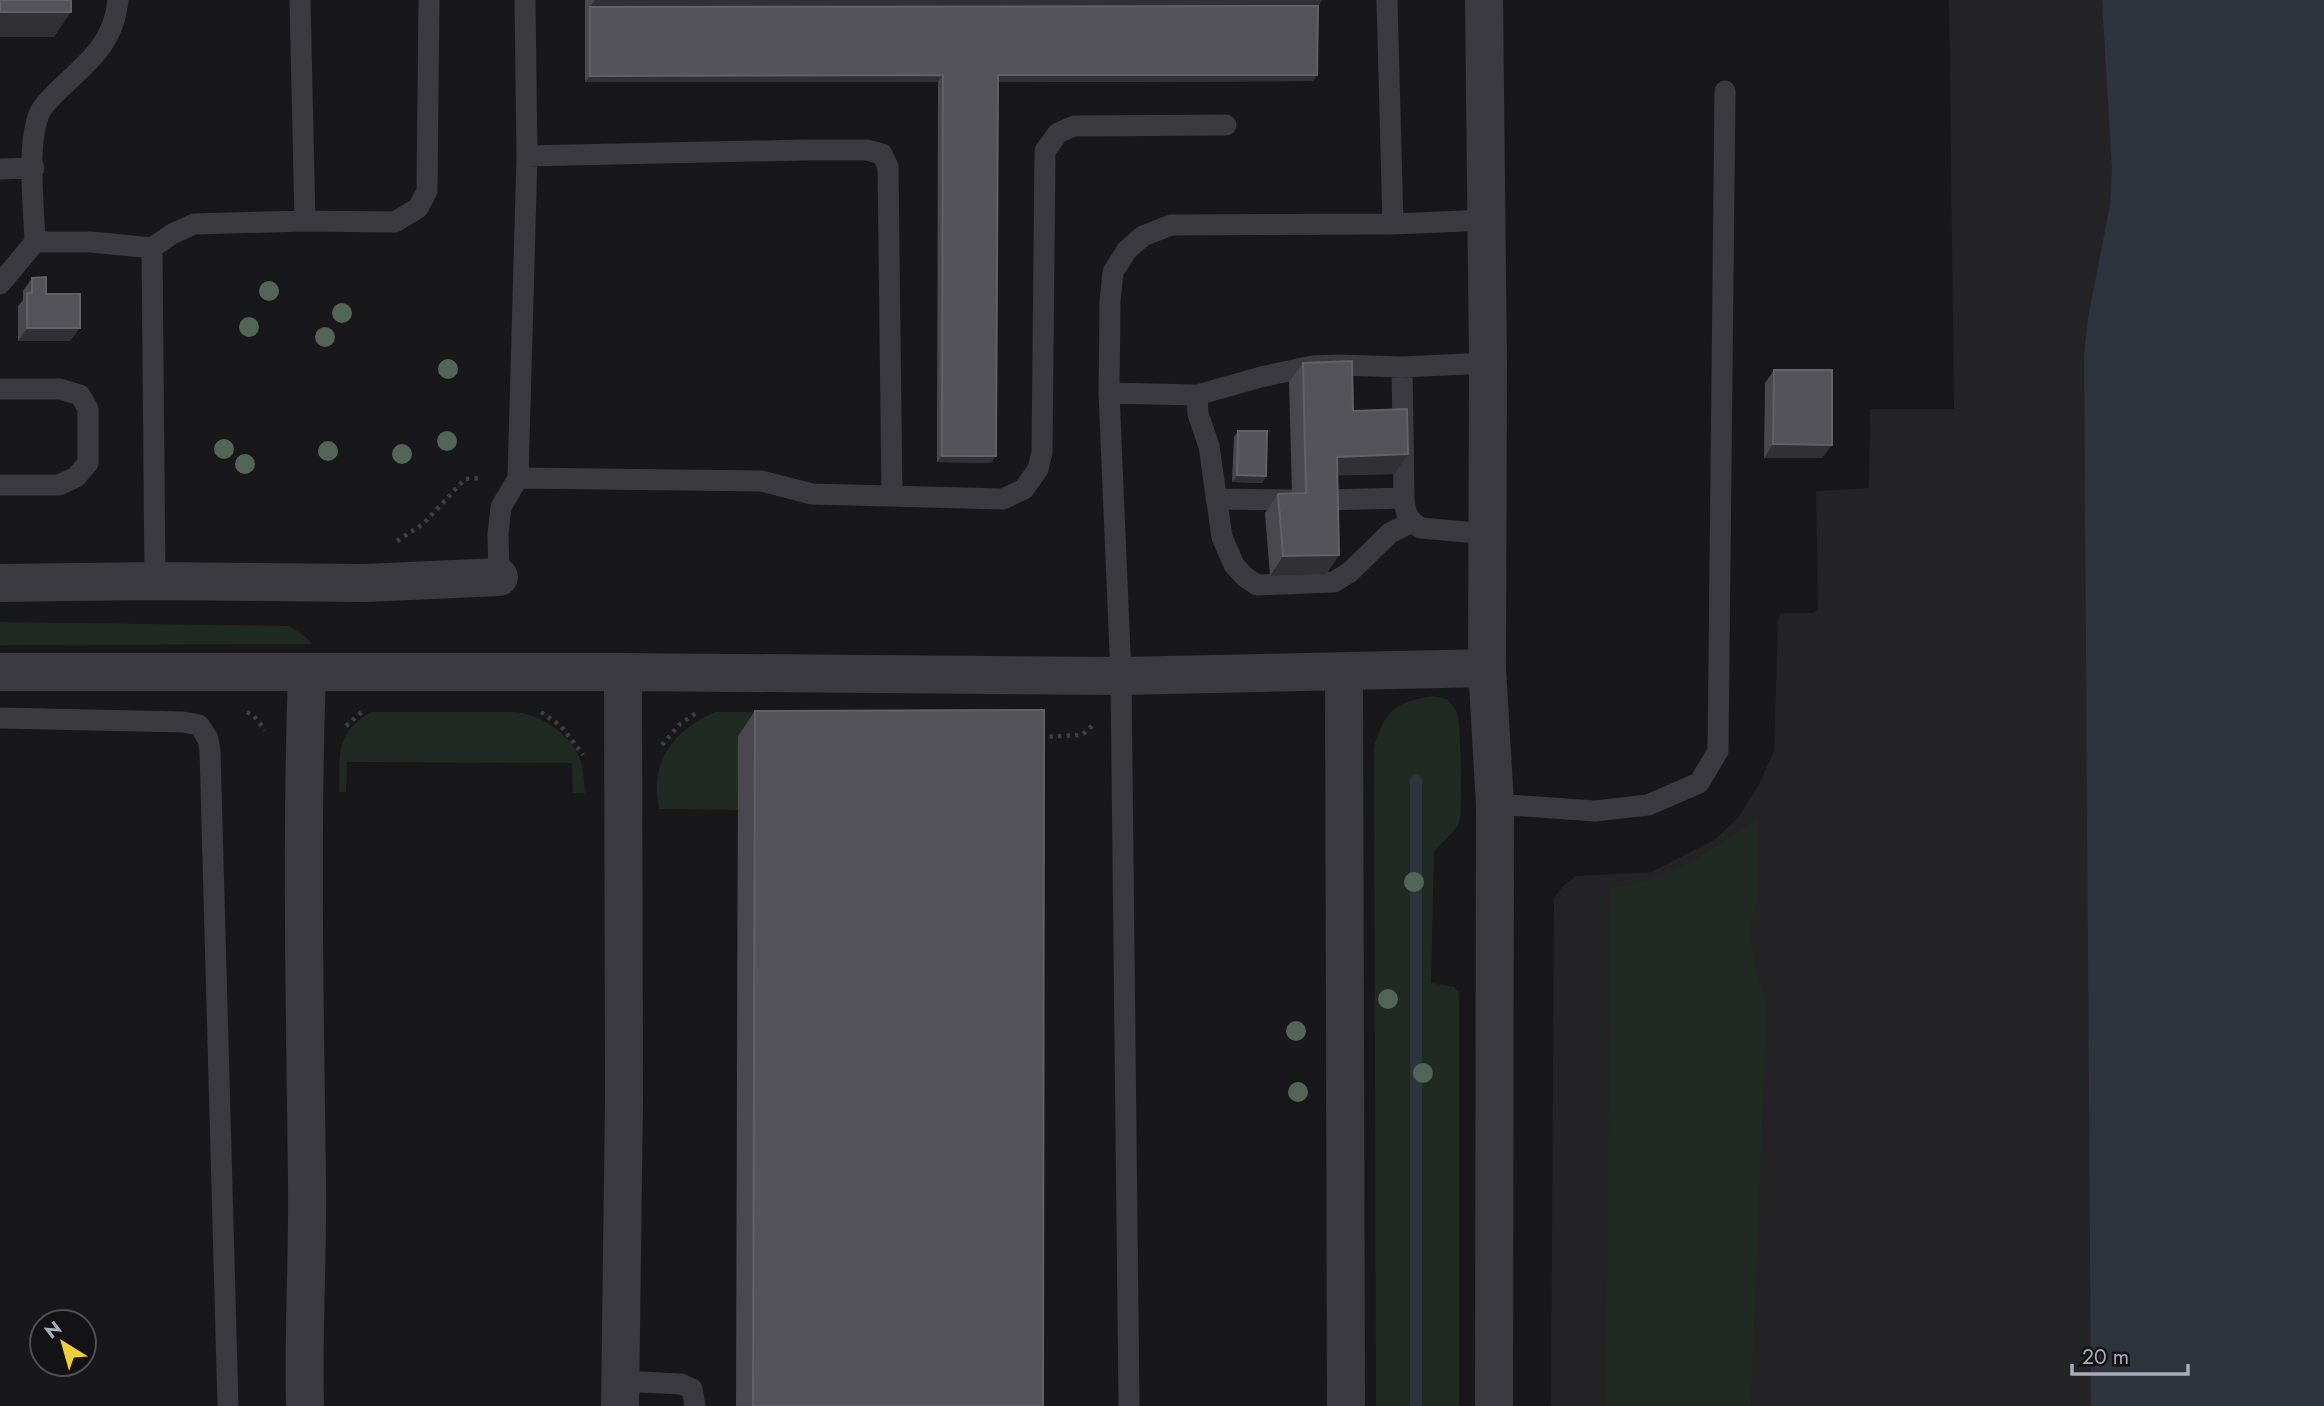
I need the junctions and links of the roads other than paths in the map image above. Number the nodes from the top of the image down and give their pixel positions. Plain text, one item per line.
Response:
1 (118, 0) edge
2 (300, 0) edge
3 (429, 0) edge
4 (525, 0) edge
5 (1387, 0) edge
6 (1484, 0) edge
7 (1725, 91) dead end
8 (1226, 125) dead end
9 (527, 156) junction
10 (34, 168) junction
11 (0, 169) edge
12 (1488, 220) junction
13 (305, 221) junction
14 (1393, 224) junction
15 (35, 242) junction
16 (152, 248) junction
17 (0, 284) edge
18 (1488, 363) junction
19 (1402, 367) junction
20 (0, 388) edge
21 (1109, 393) junction
22 (1197, 395) junction
23 (519, 478) junction
24 (0, 485) edge
25 (892, 496) junction
26 (1404, 498) junction
27 (1216, 499) junction
28 (1293, 500) edge
29 (1324, 500) edge
30 (1412, 522) junction
31 (1489, 534) junction
32 (499, 578) joint
33 (155, 581) junction
34 (0, 583) edge
35 (1487, 668) junction
36 (0, 672) edge
37 (623, 672) junction
38 (1343, 672) junction
39 (307, 673) junction
40 (1121, 676) junction
41 (0, 718) edge
42 (1494, 804) junction
43 (620, 1394) edge
44 (228, 1406) edge
45 (305, 1406) edge
46 (695, 1406) edge
47 (1129, 1406) edge
48 (1346, 1406) edge
49 (1494, 1406) edge

1 - 10 lane
2 - 13 lane
3 - 13 lane
4 - 9 lane
5 - 14 lane
6 - 12 street
7 - 42 lane
8 - 25 lane
9 - 23 lane
9 - 25 lane
10 - 11 lane
10 - 15 lane
12 - 14 lane
12 - 18 street
13 - 16 lane
14 - 21 lane
15 - 16 lane
15 - 17 lane
16 - 33 lane
18 - 19 lane
18 - 31 street
19 - 22 lane
19 - 26 lane
20 - 24 lane
21 - 22 lane
21 - 40 lane
22 - 27 lane
23 - 25 lane
23 - 32 lane
26 - 29 lane
26 - 30 lane
27 - 28 lane
27 - 30 lane
30 - 31 lane
31 - 35 street
32 - 33 street
33 - 34 street
35 - 38 street
35 - 42 street
36 - 39 street
37 - 39 street
37 - 40 street
37 - 43 street
38 - 40 street
38 - 48 street
39 - 45 street
40 - 47 lane
41 - 44 lane
42 - 49 street
43 - 46 lane

